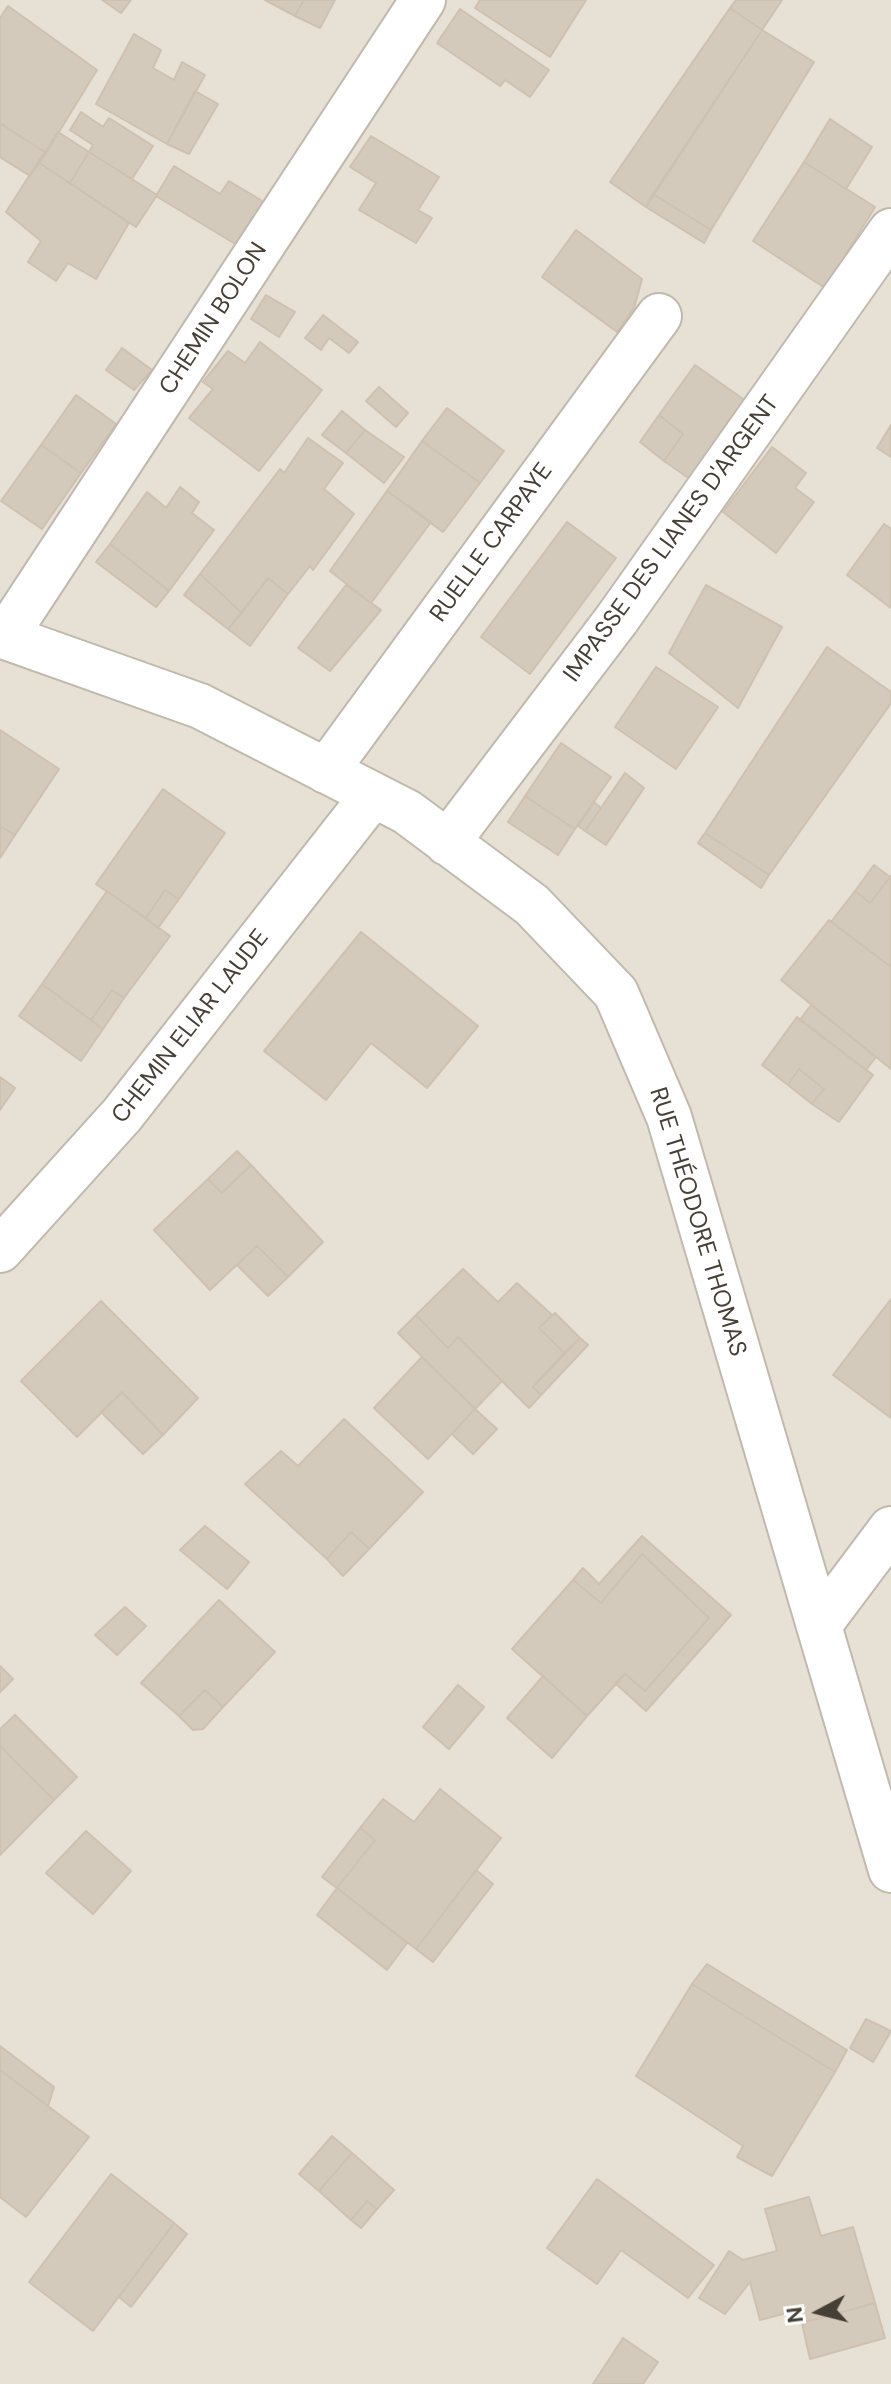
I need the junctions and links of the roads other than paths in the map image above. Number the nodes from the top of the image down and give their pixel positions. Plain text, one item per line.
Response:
1 (423, 0) edge
2 (891, 231) edge
3 (659, 316) dead end
4 (3, 636) edge
5 (326, 771) junction
6 (373, 795) junction
7 (447, 843) junction
8 (0, 1250) edge
9 (891, 1529) edge
10 (819, 1625) junction
11 (891, 1870) edge

1 - 4 street, CHEMIN BOLON
2 - 7 street, IMPASSE DES LIANES D'ARGENT
3 - 5 street, RUELLE CARPAYE
4 - 5 street, RUE THÉODORE THOMAS
5 - 6 street, RUE THÉODORE THOMAS
6 - 7 street, RUE THÉODORE THOMAS
6 - 8 street, CHEMIN ELIAR LAUDE
7 - 10 street, RUE THÉODORE THOMAS
9 - 10 street
10 - 11 street, RUE THÉODORE THOMAS

